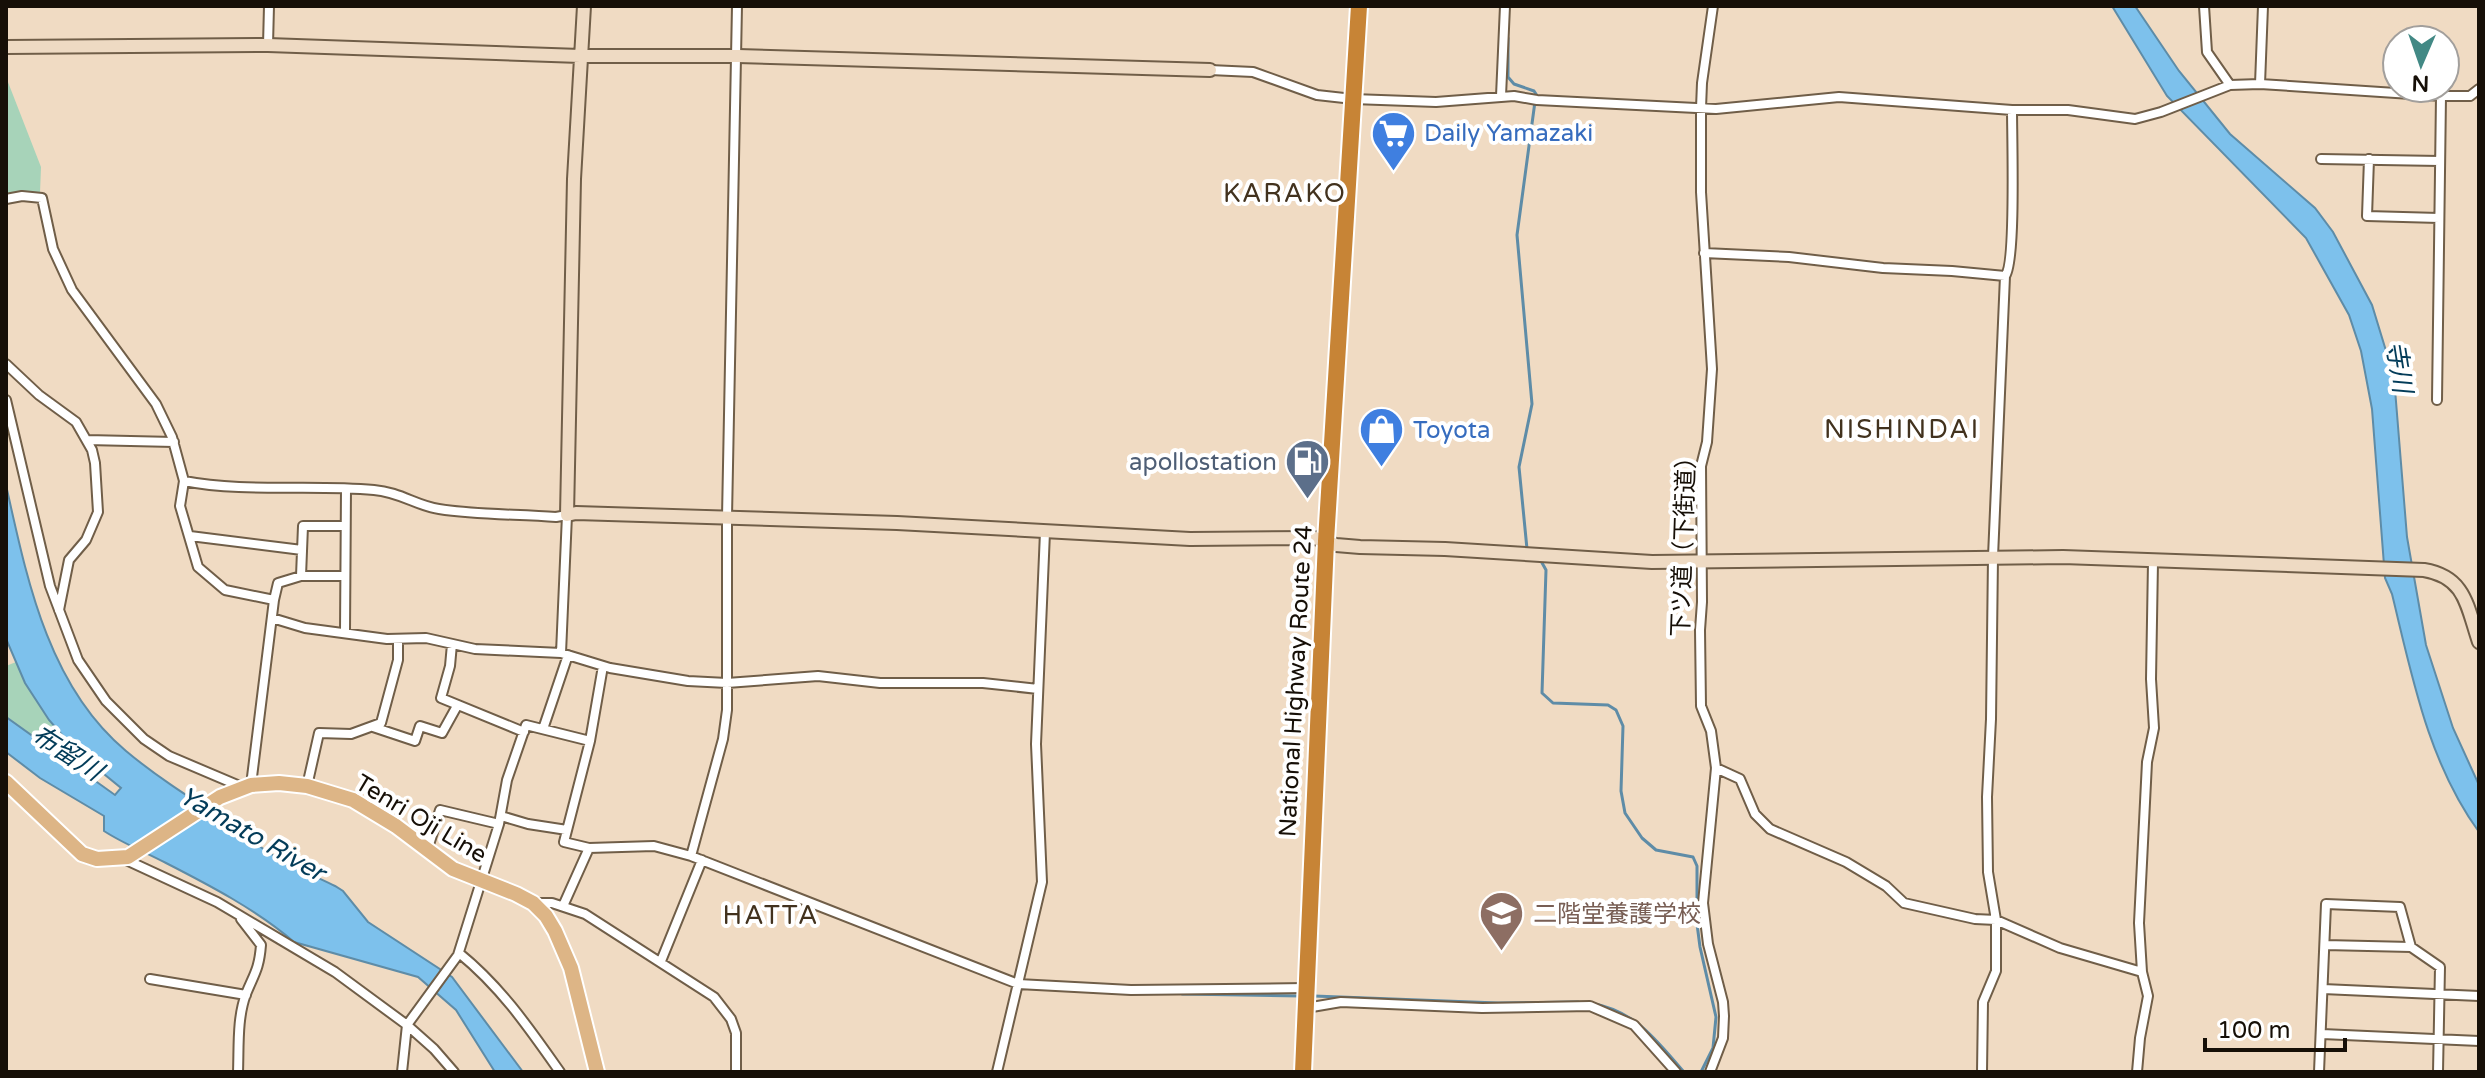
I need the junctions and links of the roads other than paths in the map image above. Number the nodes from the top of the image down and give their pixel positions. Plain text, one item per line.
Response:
1 (269, 6) edge
2 (584, 6) edge
3 (737, 6) edge
4 (1359, 6) edge
5 (1505, 6) edge
6 (1713, 6) edge
7 (2204, 6) edge
8 (2263, 6) edge
9 (268, 45) junction
10 (6, 47) edge
11 (580, 56) junction
12 (738, 56) junction
13 (1210, 70) joint
14 (2260, 84) junction
15 (2230, 85) junction
16 (2479, 89) edge
17 (2381, 92) edge
18 (1501, 96) junction
19 (2461, 96) edge
20 (1353, 99) junction
21 (2441, 104) edge
22 (1701, 108) junction
23 (2012, 110) junction
24 (2321, 159) dead end
25 (2369, 159) junction
26 (2440, 161) junction
27 (6, 199) edge
28 (2439, 218) junction
29 (1704, 253) junction
30 (2005, 276) junction
31 (6, 364) edge
32 (6, 400) edge
33 (2437, 400) dead end
34 (87, 440) junction
35 (174, 442) junction
36 (184, 481) junction
37 (346, 489) junction
38 (567, 515) junction
39 (727, 517) junction
40 (345, 526) junction
41 (1045, 532) junction
42 (190, 536) junction
43 (1326, 541) junction
44 (302, 550) junction
45 (1993, 557) junction
46 (2153, 562) junction
47 (1701, 563) junction
48 (301, 576) junction
49 (345, 576) junction
50 (274, 600) junction
51 (59, 614) junction
52 (272, 618) junction
53 (345, 632) junction
54 (398, 639) junction
55 (2479, 642) edge
56 (452, 644) junction
57 (565, 654) junction
58 (603, 666) junction
59 (727, 683) junction
60 (1038, 689) junction
61 (457, 706) junction
62 (373, 727) junction
63 (543, 729) junction
64 (524, 732) junction
65 (590, 741) junction
66 (1716, 768) junction
67 (6, 782) edge
68 (247, 786) junction
69 (307, 786) junction
70 (500, 820) junction
71 (567, 830) junction
72 (589, 848) junction
73 (426, 851) junction
74 (691, 856) junction
75 (125, 857) junction
76 (702, 860) junction
77 (481, 881) junction
78 (533, 903) junction
79 (563, 906) junction
80 (235, 913) junction
81 (1996, 920) junction
82 (2325, 945) junction
83 (2411, 947) junction
84 (458, 954) junction
85 (661, 961) junction
86 (2142, 972) junction
87 (150, 979) dead end
88 (1018, 984) junction
89 (1306, 988) junction
90 (2323, 989) junction
91 (2441, 994) junction
92 (246, 995) junction
93 (2479, 996) edge
94 (1306, 1008) junction
95 (408, 1024) junction
96 (2322, 1034) junction
97 (2439, 1038) junction
98 (2479, 1041) edge
99 (238, 1072) edge
100 (402, 1072) edge
101 (454, 1072) edge
102 (560, 1072) edge
103 (597, 1072) edge
104 (736, 1072) edge
105 (997, 1072) edge
106 (1303, 1072) edge
107 (1676, 1072) edge
108 (1710, 1072) edge
109 (1982, 1072) edge
110 (2137, 1072) edge
111 (2319, 1072) edge
112 (2438, 1072) edge

1 - 9 street
2 - 11 street
3 - 12 street
4 - 20 highway, National Highway Route 24
5 - 18 street
6 - 22 street, 下ツ道（下街道）
7 - 15 street
8 - 14 street
9 - 10 street
9 - 11 street
11 - 12 street
11 - 38 street
12 - 13 street
12 - 39 street
13 - 20 street
14 - 15 street
14 - 17 street
15 - 23 street
16 - 19 street
18 - 20 street
18 - 22 street
20 - 43 highway, National Highway Route 24
21 - 26 street
22 - 23 street
22 - 29 street, 下ツ道（下街道）
23 - 30 street
24 - 25 street
25 - 26 street
25 - 28 street
26 - 28 street
27 - 35 street
28 - 33 street
29 - 30 street
29 - 47 street, 下ツ道（下街道）
30 - 45 street
31 - 34 street
32 - 51 street
34 - 35 street
34 - 51 street
35 - 36 street
36 - 37 street
36 - 42 street
37 - 38 street
37 - 40 street
38 - 39 street
38 - 57 street
39 - 41 street
39 - 59 street
40 - 44 street
40 - 49 street
41 - 43 street
41 - 60 street
42 - 44 street
42 - 50 street
43 - 47 street
43 - 89 highway, National Highway Route 24
44 - 48 street
45 - 46 street
45 - 47 street
45 - 81 street
46 - 55 street
46 - 86 street
47 - 66 street, 下ツ道（下街道）
48 - 49 street
48 - 50 street
49 - 53 street
50 - 52 street
51 - 68 street
52 - 53 street
52 - 68 street
53 - 54 street
54 - 56 street
54 - 62 street
56 - 57 street
56 - 61 street
57 - 58 street
57 - 63 street
58 - 59 street
58 - 65 street
59 - 60 street
59 - 74 street
60 - 88 street
61 - 62 street
61 - 64 street
62 - 69 street
63 - 64 street
63 - 65 street
64 - 70 street
65 - 71 street
66 - 81 street
66 - 108 street, 下ツ道（下街道）
67 - 75 main road
68 - 69 main road, Tenri Oji Line
68 - 75 main road, Tenri Oji Line
69 - 73 main road, Tenri Oji Line
70 - 71 street
70 - 73 street
70 - 77 street
71 - 72 street
72 - 74 street
72 - 79 street
73 - 77 main road, Tenri Oji Line
74 - 76 street
75 - 80 street
76 - 85 street
76 - 88 street
77 - 78 main road, Tenri Oji Line
77 - 84 street
78 - 79 street
78 - 103 main road
79 - 85 street
80 - 92 street
80 - 95 street
81 - 86 street
81 - 109 street
82 - 83 street
82 - 83 street
82 - 90 street
83 - 91 street
84 - 95 street
84 - 102 street
85 - 104 street
86 - 110 street
87 - 92 street
88 - 89 street
88 - 105 street
89 - 94 highway, National Highway Route 24
90 - 91 street
90 - 96 street
91 - 93 street
91 - 97 street
92 - 99 street
94 - 106 highway, National Highway Route 24
94 - 107 street
95 - 100 street
95 - 101 street
96 - 97 street
96 - 111 street
97 - 98 street
97 - 112 street

